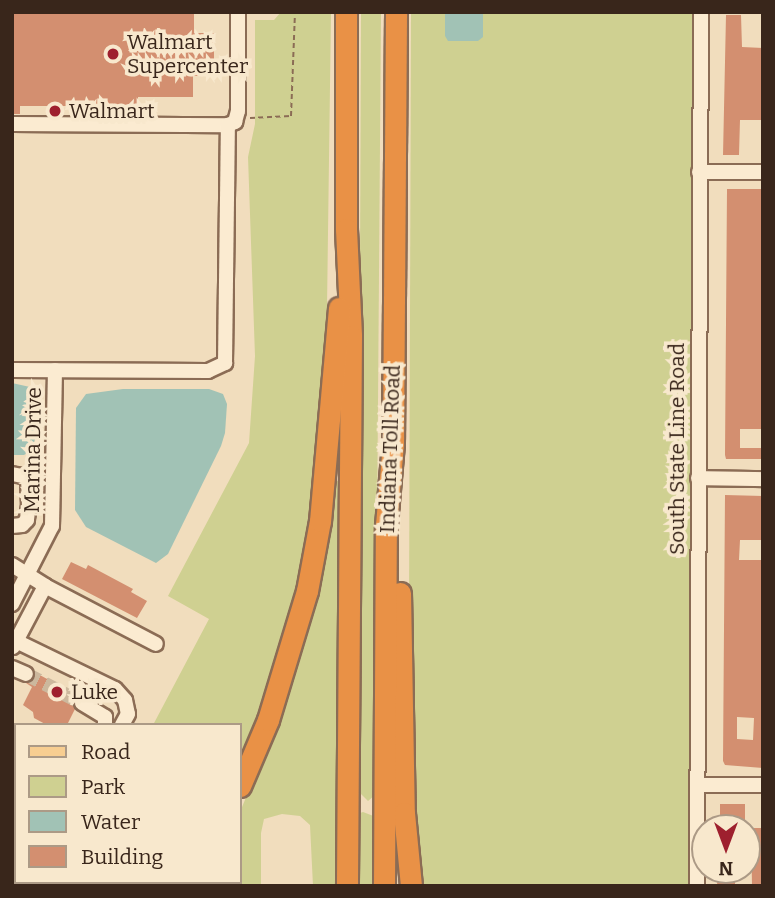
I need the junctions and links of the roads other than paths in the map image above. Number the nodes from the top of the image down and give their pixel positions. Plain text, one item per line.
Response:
1 (238, 12) edge
2 (346, 12) edge
3 (396, 12) edge
4 (701, 12) edge
5 (232, 121) junction
6 (12, 124) edge
7 (699, 172) junction
8 (763, 172) edge
9 (346, 229) junction
10 (12, 370) edge
11 (55, 370) junction
12 (393, 444) junction
13 (12, 474) edge
14 (698, 478) junction
15 (763, 479) edge
16 (30, 505) junction
17 (55, 507) junction
18 (12, 526) edge
19 (12, 565) edge
20 (29, 575) junction
21 (45, 586) junction
22 (12, 604) edge
23 (156, 644) dead end
24 (14, 645) edge
25 (82, 703) tunnel mouth
26 (106, 723) edge
27 (123, 723) edge
28 (242, 781) edge
29 (698, 785) junction
30 (763, 785) edge
31 (347, 886) edge
32 (384, 886) edge
33 (411, 886) edge
34 (697, 886) edge

1 - 5 street
2 - 9 highway, Indiana Toll Road
3 - 12 highway, Indiana Toll Road
4 - 7 street, South State Line Road
5 - 6 street
5 - 11 street
7 - 8 street
7 - 14 street, South State Line Road
9 - 28 highway
9 - 31 highway, Indiana Toll Road
10 - 11 street
11 - 17 street, Marina Drive
12 - 32 highway, Indiana Toll Road
12 - 33 highway
13 - 16 street
14 - 15 street
14 - 29 street, South State Line Road
16 - 17 street
16 - 18 street
17 - 20 street, Marina Drive
19 - 20 street
20 - 21 street
20 - 22 street, Marina Drive
21 - 23 street
21 - 24 street
24 - 27 street
25 - 26 street
29 - 30 street
29 - 34 street, South State Line Road

